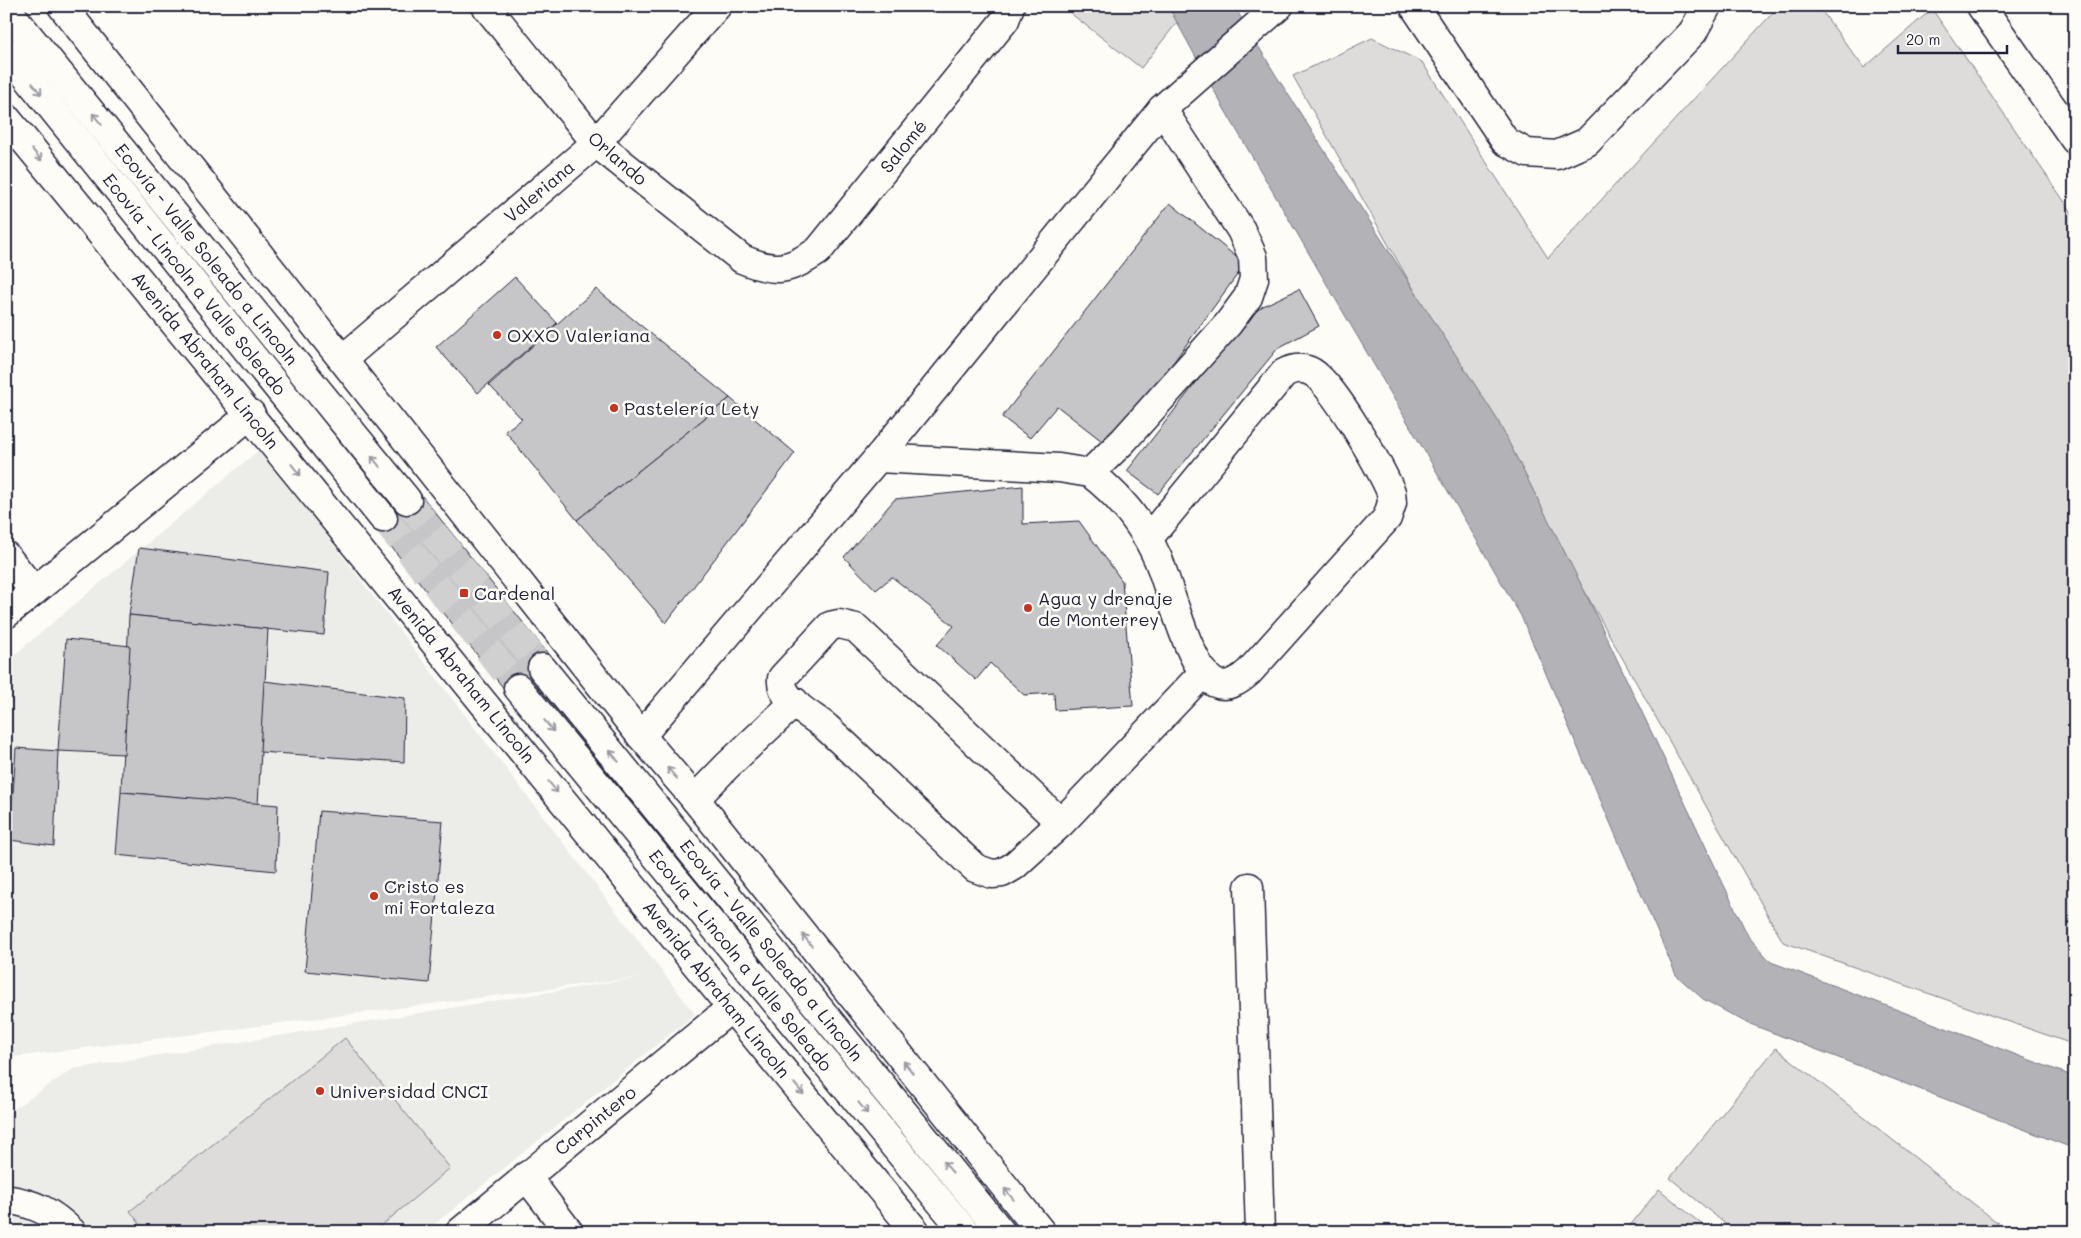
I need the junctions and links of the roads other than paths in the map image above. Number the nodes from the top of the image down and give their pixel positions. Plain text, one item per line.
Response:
1 (62, 6) edge
2 (486, 6) edge
3 (717, 6) edge
4 (1010, 6) edge
5 (1279, 6) edge
6 (1414, 6) edge
7 (1707, 6) edge
8 (1981, 6) edge
9 (6, 8) edge
10 (6, 51) edge
11 (1162, 109) junction
12 (6, 118) edge
13 (2075, 140) edge
14 (596, 143) junction
15 (782, 270) joint
16 (343, 359) junction
17 (251, 414) junction
18 (878, 458) junction
19 (1090, 473) junction
20 (407, 500) tunnel mouth
21 (383, 518) tunnel mouth
22 (1148, 539) junction
23 (6, 556) edge
24 (34, 591) junction
25 (6, 614) edge
26 (542, 668) tunnel mouth
27 (1204, 672) junction
28 (518, 688) tunnel mouth
29 (795, 702) junction
30 (641, 736) junction
31 (695, 800) junction
32 (1061, 823) junction
33 (1249, 887) dead end
34 (731, 1008) junction
35 (526, 1176) junction
36 (6, 1199) edge
37 (71, 1231) edge
38 (460, 1232) edge
39 (569, 1232) edge
40 (916, 1232) edge
41 (965, 1232) edge
42 (1001, 1232) edge
43 (1041, 1232) edge
44 (1260, 1232) edge

1 - 16 main road
2 - 14 main road, Orlando
3 - 14 main road, Valeriana
4 - 15 main road, Salomé
5 - 11 main road
6 - 7 main road
8 - 13 main road
20 -> 9 main road, Ecovía - Valle Soleado a Lincoln
10 -> 21 main road, Ecovía - Lincoln a Valle Soleado
11 - 18 main road
11 - 19 main road
12 -> 17 main road, Avenida Abraham Lincoln
14 - 15 main road, Orlando
14 - 16 main road, Valeriana
16 - 30 main road
17 - 24 main road
17 -> 34 main road, Avenida Abraham Lincoln
18 - 19 main road
18 - 30 main road
19 - 22 main road
22 - 27 main road
22 - 27 main road
23 - 24 main road
24 - 25 main road
42 -> 26 main road, Ecovía - Valle Soleado a Lincoln
27 - 32 main road
28 -> 41 main road, Ecovía - Lincoln a Valle Soleado
29 - 31 main road
29 - 32 main road
29 - 32 main road
31 -> 30 main road
43 -> 31 main road
33 - 44 main road
34 - 35 main road, Carpintero
34 -> 40 main road, Avenida Abraham Lincoln
35 - 38 main road, Carpintero
35 - 39 main road
36 - 37 main road

